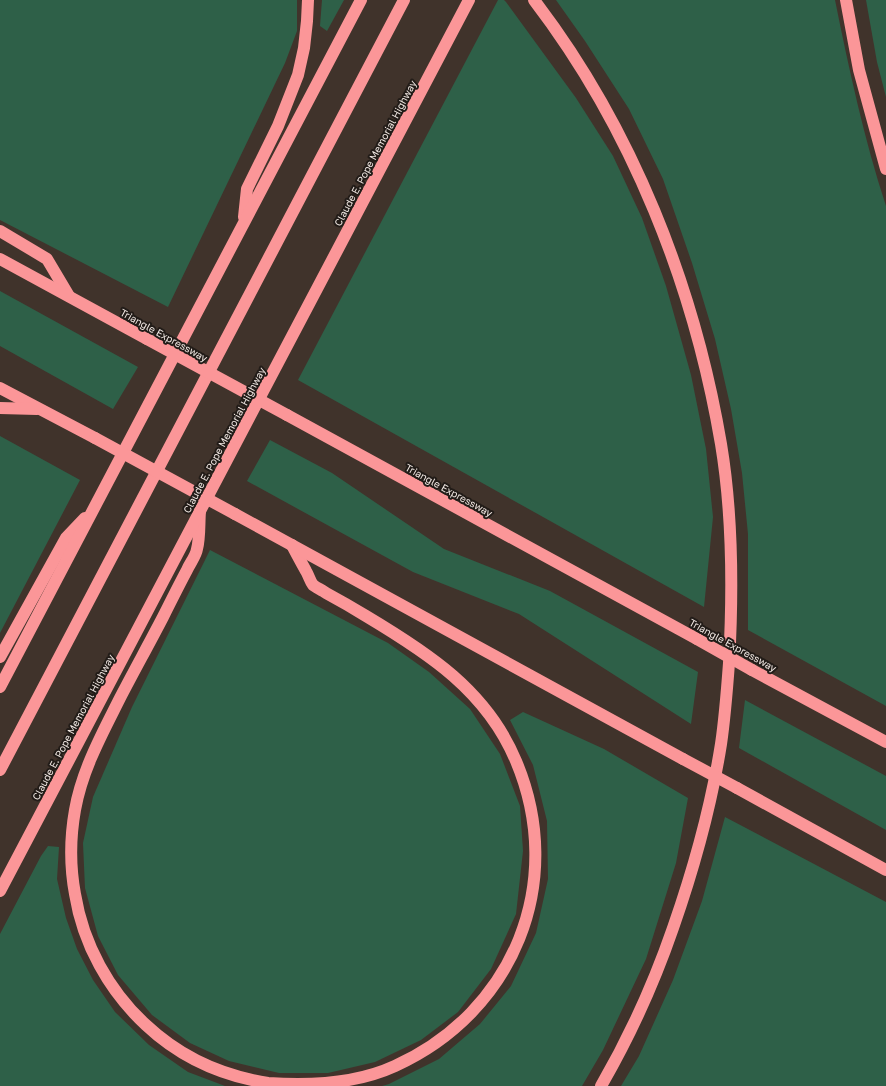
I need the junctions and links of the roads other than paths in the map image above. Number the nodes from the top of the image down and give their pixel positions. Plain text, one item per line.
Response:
1 (308, 0) edge
2 (360, 0) edge
3 (404, 0) edge
4 (469, 0) edge
5 (534, 0) edge
6 (846, 0) edge
7 (886, 170) edge
8 (244, 223) junction
9 (0, 232) edge
10 (0, 259) edge
11 (69, 297) junction
12 (0, 388) edge
13 (0, 408) edge
14 (39, 409) junction
15 (94, 509) junction
16 (200, 511) junction
17 (292, 545) junction
18 (0, 657) edge
19 (0, 687) edge
20 (886, 742) edge
21 (0, 770) edge
22 (886, 870) edge
23 (0, 891) edge
24 (601, 1086) edge

1 - 8 highway
2 - 8 highway
3 - 21 highway
4 - 16 highway, Claude E. Pope Memorial Highway
5 - 24 highway
6 - 7 highway
8 - 15 highway
9 - 11 highway
10 - 11 highway, Triangle Expressway
11 - 20 highway, Triangle Expressway, bridge
12 - 14 highway
13 - 14 highway
14 - 17 highway, bridge
15 - 18 highway
15 - 19 highway
16 - 17 highway
16 - 23 highway, Claude E. Pope Memorial Highway
17 - 22 highway, bridge

